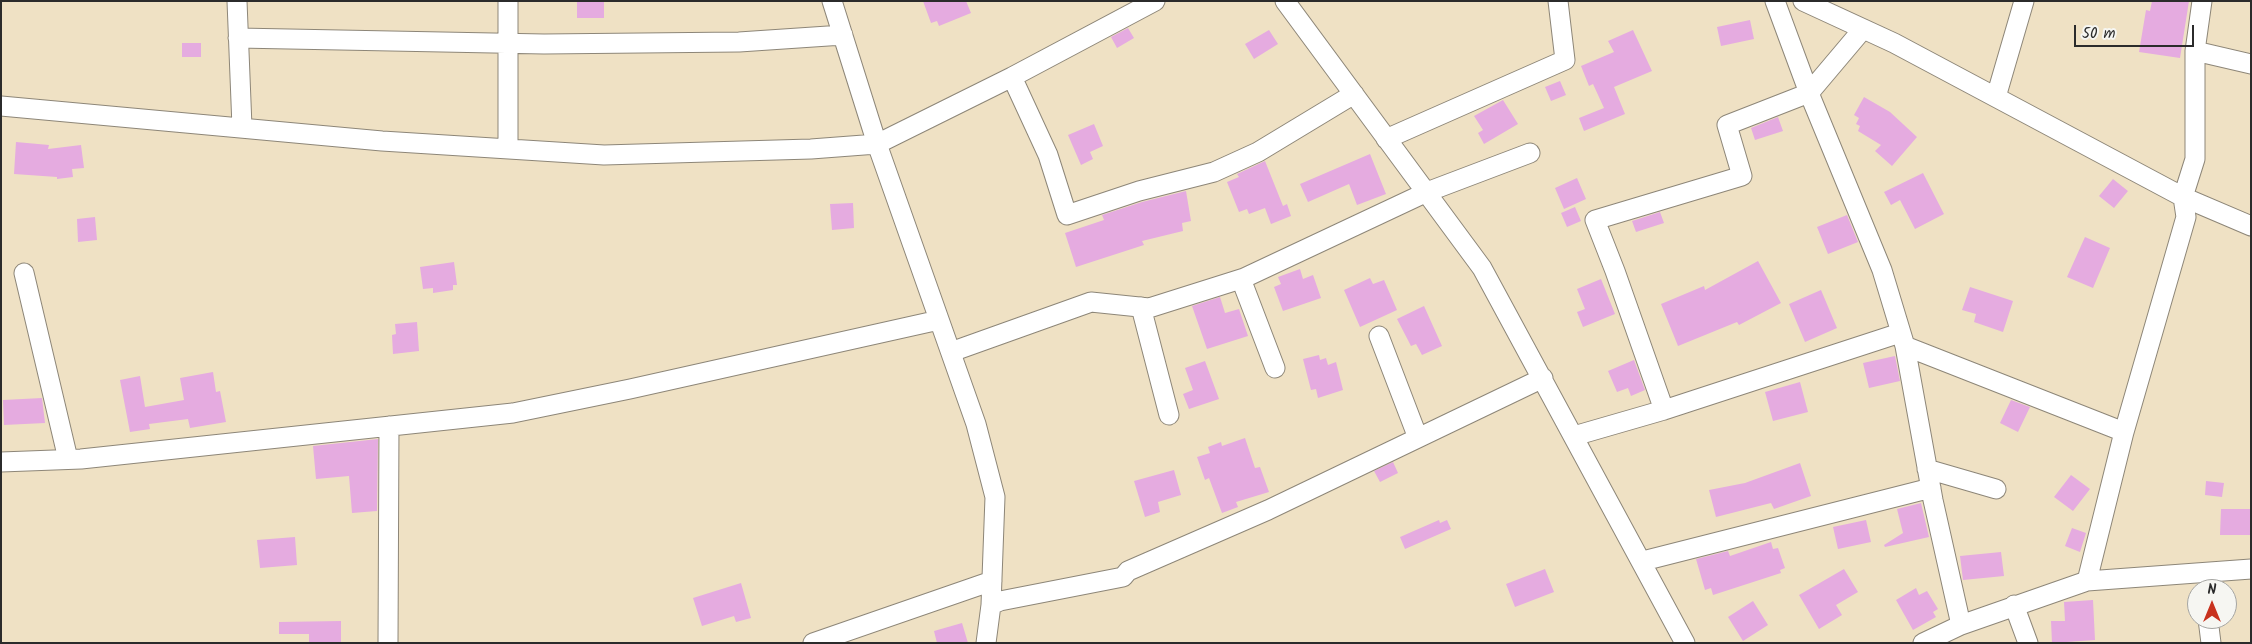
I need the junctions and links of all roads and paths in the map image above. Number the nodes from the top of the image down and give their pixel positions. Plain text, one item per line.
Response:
1 (237, 1) edge
2 (508, 1) edge
3 (1155, 1) edge
4 (1285, 1) edge
5 (1558, 1) edge
6 (1775, 1) edge
7 (1803, 1) edge
8 (2024, 1) edge
9 (2202, 1) edge
10 (836, 2) edge
11 (1863, 28) junction
12 (843, 35) junction
13 (238, 38) junction
14 (508, 42) junction
15 (2195, 51) junction
16 (2251, 64) edge
17 (1012, 77) junction
18 (1809, 92) junction
19 (1354, 94) junction
20 (1996, 97) junction
21 (1, 106) edge
22 (242, 127) junction
23 (1386, 139) junction
24 (878, 144) junction
25 (508, 149) junction
26 (1530, 153) dead end
27 (1426, 192) junction
28 (2183, 197) junction
29 (2251, 226) edge
30 (24, 273) dead end
31 (1241, 280) junction
32 (1141, 307) junction
33 (939, 320) junction
34 (1379, 336) dead end
35 (1902, 340) junction
36 (951, 352) junction
37 (1275, 368) dead end
38 (1543, 378) junction
39 (1664, 410) junction
40 (1170, 415) dead end
41 (389, 426) junction
42 (2124, 432) junction
43 (1574, 436) junction
44 (1418, 438) junction
45 (68, 459) junction
46 (1, 462) edge
47 (1927, 468) junction
48 (1931, 488) junction
49 (1996, 489) dead end
50 (1643, 561) junction
51 (2251, 569) edge
52 (2206, 579) edge
53 (2187, 580) edge
54 (2087, 581) junction
55 (992, 582) junction
56 (991, 605) junction
57 (2014, 605) junction
58 (1961, 625) junction
59 (2209, 629) edge
60 (388, 643) edge
61 (813, 643) edge
62 (986, 643) edge
63 (1685, 643) edge
64 (1923, 643) edge
65 (2028, 643) edge
66 (2211, 643) edge

1 - 13 street
2 - 14 street
3 - 17 street
4 - 19 street
5 - 23 street
6 - 18 street
7 - 11 street
8 - 20 street
9 - 15 street
10 - 12 street
11 - 18 street
11 - 20 street
12 - 14 street
12 - 24 street
13 - 14 street
13 - 22 street
14 - 25 street
15 - 16 street
15 - 28 street
17 - 19 street
17 - 24 street
18 - 35 street
18 - 39 street
19 - 23 street
20 - 28 street
21 - 22 street
22 - 25 street
23 - 27 street
24 - 25 street
24 - 33 street
26 - 27 street
27 - 31 street
27 - 38 street
28 - 29 street
28 - 42 street
30 - 45 street
31 - 32 street
31 - 37 street
32 - 36 street
32 - 40 street
33 - 36 street
33 - 41 street
34 - 44 street
35 - 39 street
35 - 42 street
35 - 47 street
36 - 55 street
38 - 43 street
38 - 44 street
39 - 43 street
41 - 45 street
41 - 60 street
42 - 54 street
43 - 50 street
44 - 56 street
45 - 46 street
47 - 48 street
47 - 49 street
48 - 50 street
48 - 58 street
50 - 63 street
51 - 52 street
53 - 54 street
54 - 57 street
55 - 56 street
55 - 61 street
56 - 62 street
57 - 58 street
57 - 65 street
58 - 64 street
59 - 66 street

